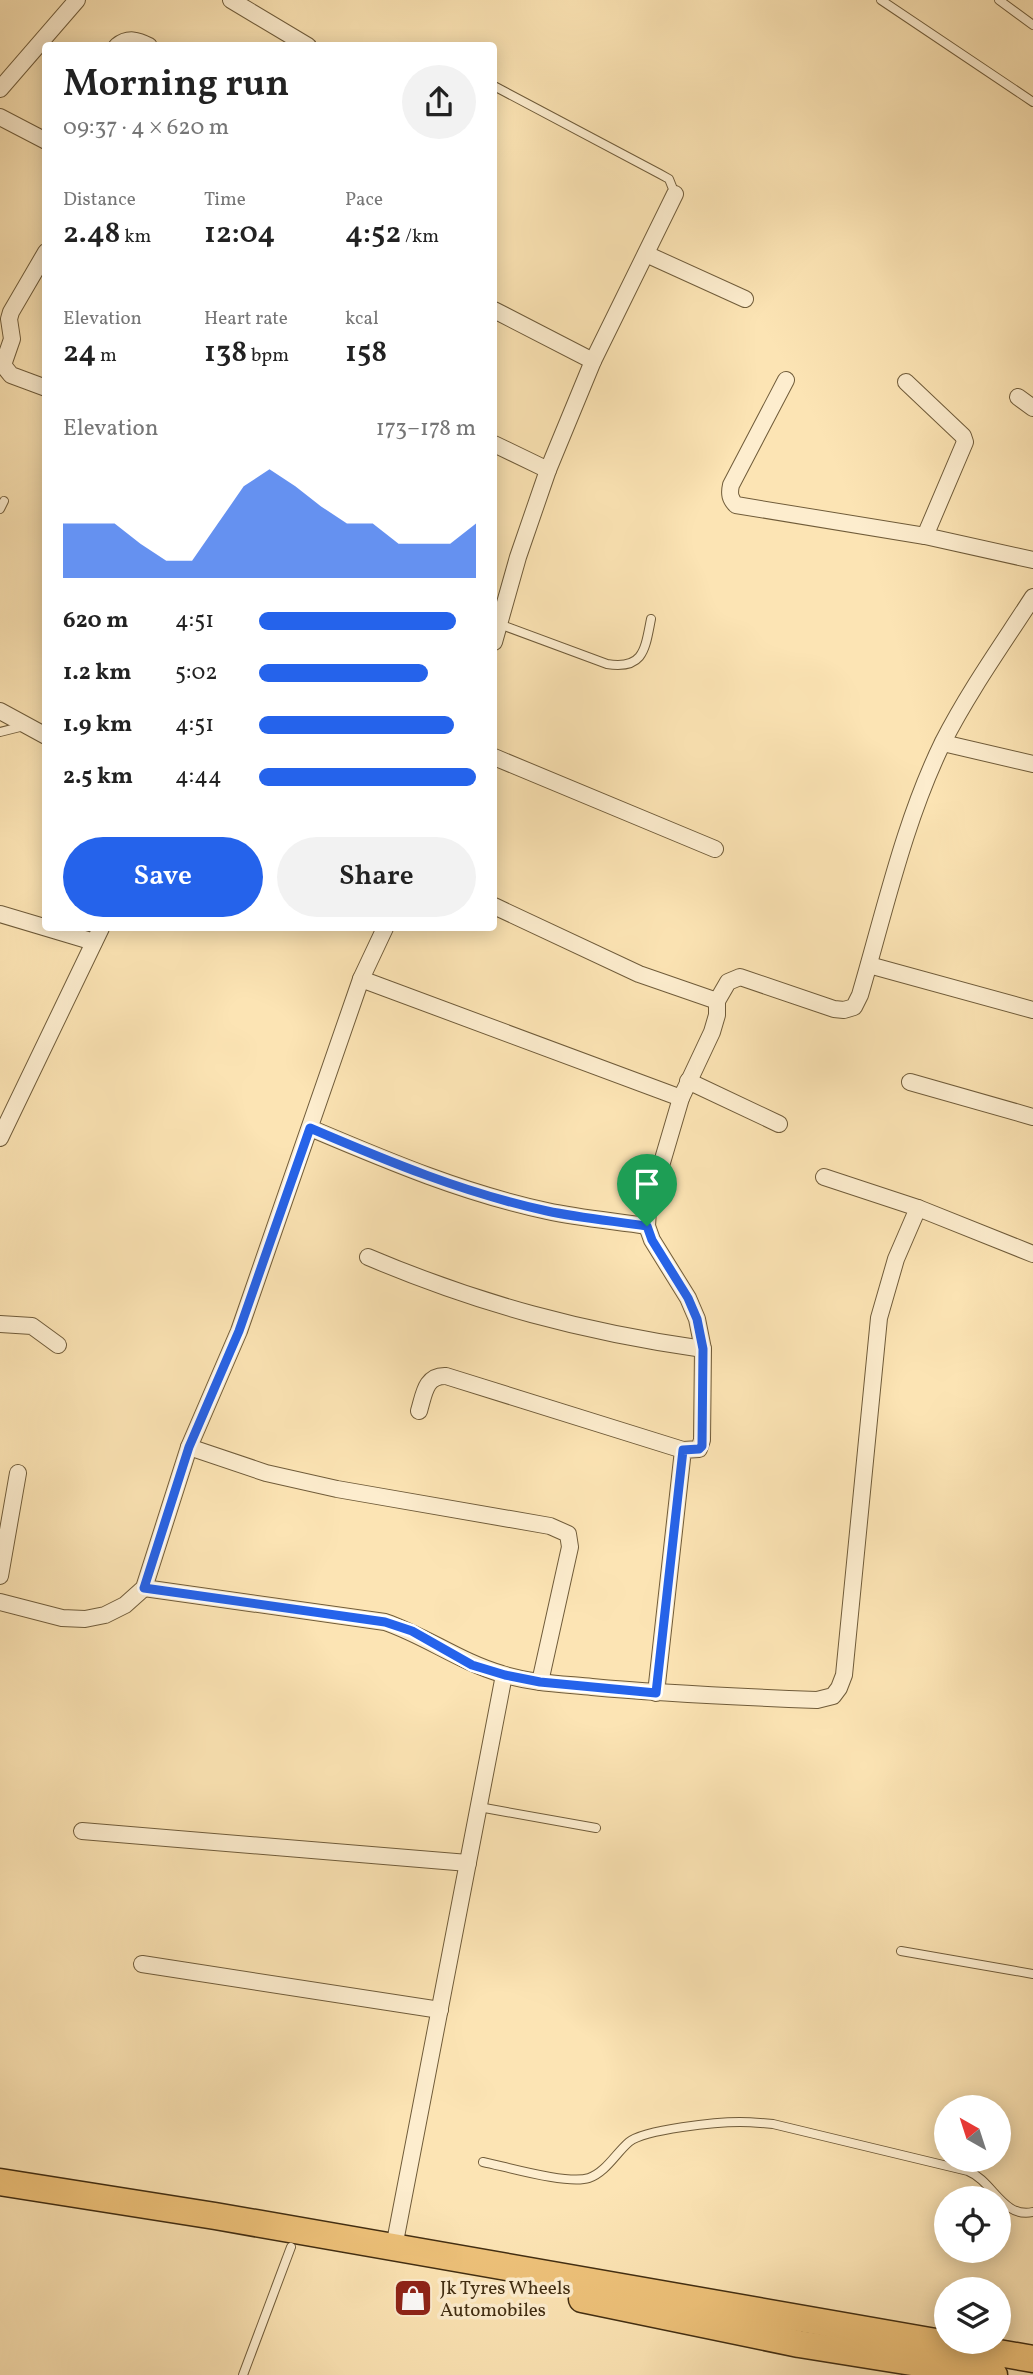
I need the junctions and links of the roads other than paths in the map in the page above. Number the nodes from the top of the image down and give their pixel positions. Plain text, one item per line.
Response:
1 (77, 0) edge
2 (231, 0) edge
3 (881, 0) edge
4 (999, 0) edge
5 (1033, 25) edge
6 (301, 42) edge
7 (497, 88) edge
8 (0, 89) edge
9 (1033, 102) edge
10 (0, 117) edge
11 (42, 135) edge
12 (674, 194) joint
13 (646, 254) junction
14 (42, 260) edge
15 (745, 299) dead end
16 (497, 312) edge
17 (593, 361) junction
18 (786, 380) dead end
19 (905, 382) dead end
20 (42, 387) edge
21 (1018, 397) dead end
22 (1033, 408) edge
23 (497, 445) edge
24 (548, 470) junction
25 (925, 536) junction
26 (1033, 559) edge
27 (1033, 597) edge
28 (651, 619) dead end
29 (499, 624) junction
30 (497, 631) edge
31 (0, 711) edge
32 (26, 726) junction
33 (0, 732) edge
34 (42, 734) edge
35 (943, 743) junction
36 (497, 758) edge
37 (1033, 764) edge
38 (715, 849) dead end
39 (497, 907) edge
40 (0, 914) edge
41 (42, 923) edge
42 (79, 931) edge
43 (378, 931) edge
44 (98, 935) edge
45 (869, 965) junction
46 (361, 979) junction
47 (717, 1001) junction
48 (1033, 1010) edge
49 (688, 1081) junction
50 (910, 1082) dead end
51 (681, 1098) junction
52 (1033, 1117) edge
53 (779, 1124) dead end
54 (310, 1128) junction
55 (0, 1138) edge
56 (824, 1177) dead end
57 (918, 1208) junction
58 (647, 1226) junction
59 (1033, 1254) edge
60 (368, 1257) dead end
61 (0, 1324) edge
62 (58, 1346) dead end
63 (703, 1349) junction
64 (419, 1411) dead end
65 (189, 1447) junction
66 (683, 1450) junction
67 (18, 1473) dead end
68 (0, 1576) edge
69 (144, 1588) junction
70 (0, 1602) edge
71 (505, 1675) junction
72 (540, 1682) junction
73 (656, 1693) junction
74 (479, 1807) junction
75 (596, 1828) dead end
76 (82, 1831) dead end
77 (468, 1863) junction
78 (901, 1951) dead end
79 (142, 1964) dead end
80 (1033, 1974) edge
81 (440, 2010) junction
82 (483, 2162) dead end
83 (0, 2182) edge
84 (0, 2200) edge
85 (1033, 2212) edge
86 (290, 2247) junction
87 (394, 2247) junction
88 (1033, 2359) edge
89 (940, 2371) edge
90 (243, 2375) edge
91 (993, 2375) edge

1 - 8 street
2 - 6 street
3 - 9 lane
4 - 5 lane
7 - 12 lane
10 - 11 street
12 - 13 street
13 - 15 street
13 - 17 street
14 - 20 street
16 - 17 street
17 - 24 street
18 - 25 street
19 - 25 street
21 - 22 street
23 - 24 street
24 - 29 street
25 - 26 street
27 - 35 street
28 - 29 lane
29 - 30 street
31 - 32 street
32 - 33 lane
32 - 34 street
35 - 37 street
35 - 45 street
36 - 38 street
39 - 47 street
40 - 41 street
42 - 44 street
43 - 46 street
44 - 55 street
45 - 47 street
45 - 48 street
46 - 51 street
46 - 54 street
47 - 49 street
49 - 51 street
49 - 53 street
50 - 52 street
51 - 58 street
54 - 58 street
54 - 65 street
56 - 57 street
57 - 59 street
57 - 73 street
58 - 63 street
60 - 63 street
61 - 62 street
63 - 66 street
64 - 66 street
65 - 69 street
65 - 72 street
66 - 73 street
67 - 68 street
69 - 70 street
69 - 71 street
71 - 72 street
71 - 74 street
72 - 73 street
74 - 75 lane
74 - 77 street
76 - 77 street
77 - 81 street
78 - 80 lane
79 - 81 street
81 - 87 street
82 - 85 lane
83 - 87 highway
84 - 86 highway
86 - 89 highway
86 - 90 lane
87 - 88 highway
89 - 91 highway

